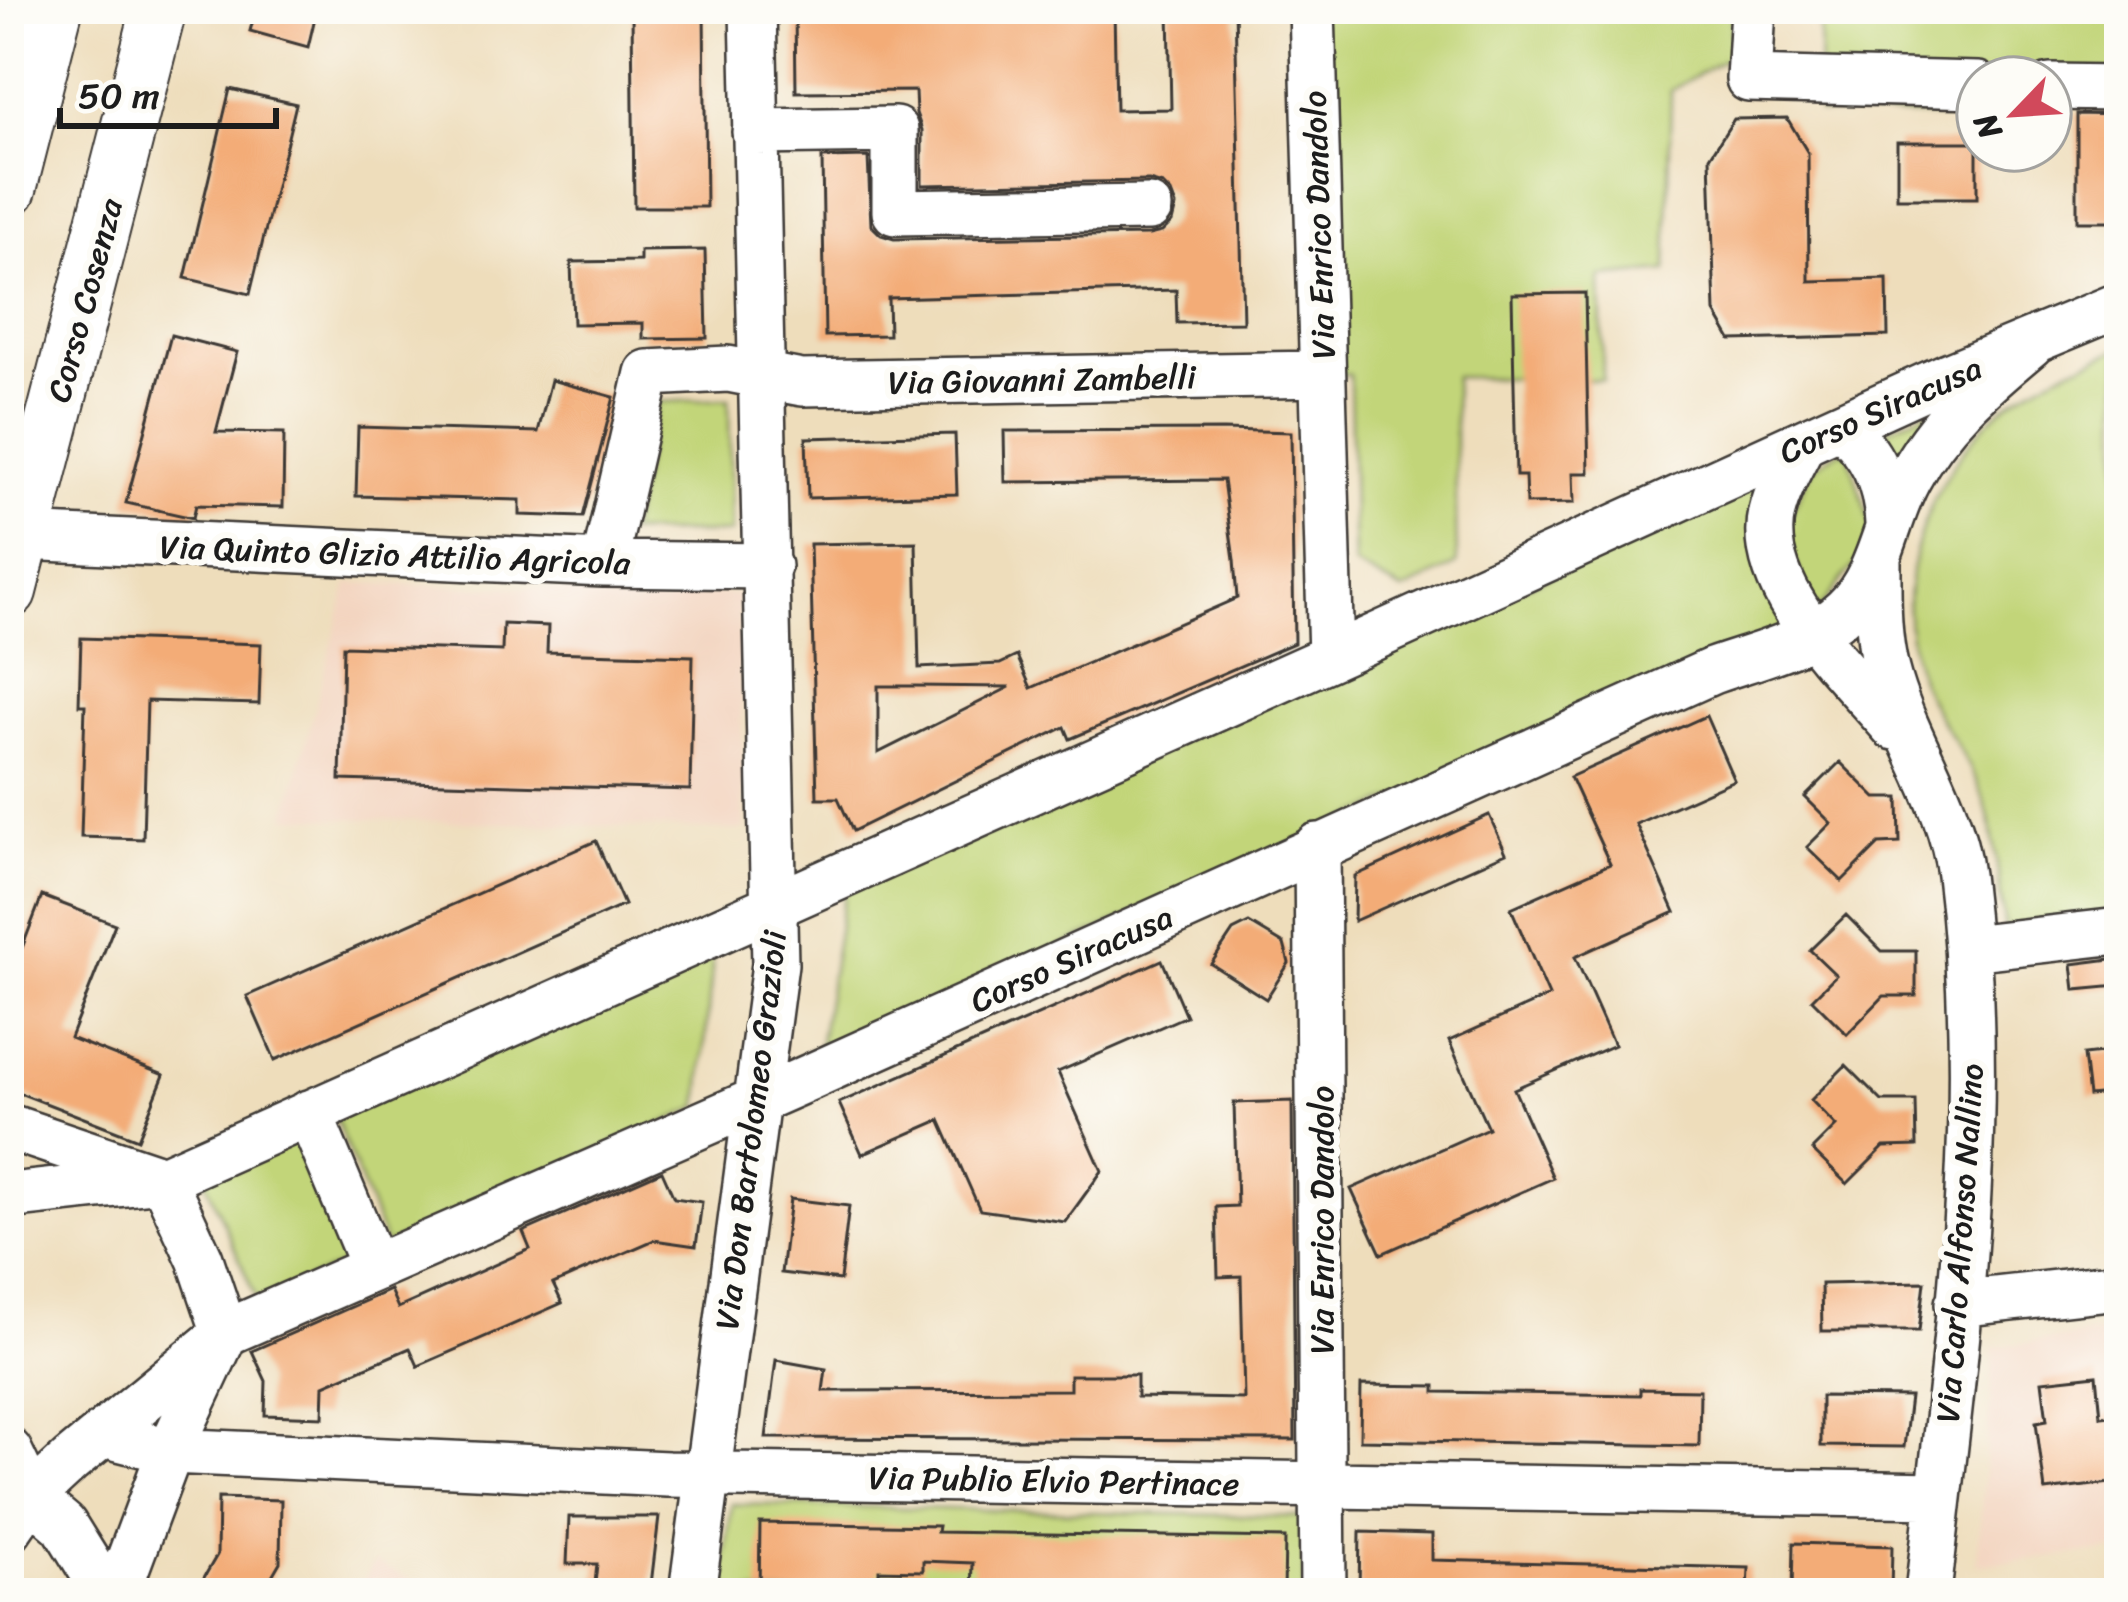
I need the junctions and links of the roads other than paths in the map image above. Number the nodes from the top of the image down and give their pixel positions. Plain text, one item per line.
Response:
1 (56, 9) edge
2 (159, 9) edge
3 (753, 9) edge
4 (1312, 9) edge
5 (1753, 9) edge
6 (1954, 84) edge
7 (2074, 87) edge
8 (2119, 88) edge
9 (755, 132) junction
10 (9, 189) edge
11 (1149, 208) dead end
12 (2119, 305) edge
13 (2031, 344) junction
14 (1322, 374) junction
15 (762, 378) junction
16 (1822, 434) junction
17 (23, 537) junction
18 (1883, 541) junction
19 (604, 563) junction
20 (768, 566) junction
21 (9, 591) edge
22 (1815, 633) junction
23 (1331, 657) junction
24 (1918, 756) junction
25 (1317, 846) junction
26 (775, 905) junction
27 (2119, 931) edge
28 (1969, 948) junction
29 (757, 1100) junction
30 (309, 1113) junction
31 (9, 1127) edge
32 (163, 1179) junction
33 (9, 1196) edge
34 (374, 1268) junction
35 (2119, 1286) edge
36 (1958, 1304) junction
37 (225, 1334) junction
38 (103, 1434) junction
39 (9, 1451) edge
40 (170, 1451) junction
41 (709, 1474) junction
42 (1323, 1485) junction
43 (1939, 1495) junction
44 (20, 1513) edge
45 (106, 1593) edge
46 (117, 1593) edge
47 (692, 1593) edge
48 (1323, 1593) edge
49 (1928, 1593) edge

1 - 10 main road
2 - 17 main road, Corso Cosenza
3 - 9 street, Via Don Bartolomeo Grazioli
4 - 14 street, Via Enrico Dandolo
5 - 6 street
7 - 8 street
9 - 11 street
9 - 15 street, Via Don Bartolomeo Grazioli
12 - 13 street, Corso Siracusa
13 - 16 street, Corso Siracusa
13 - 18 street, Corso Siracusa
14 - 15 street, Via Giovanni Zambelli
14 - 23 street, Via Enrico Dandolo
15 - 19 street
15 - 20 street, Via Don Bartolomeo Grazioli
16 - 18 street, Via Carlo Alfonso Nallino
16 - 22 street, Via Carlo Alfonso Nallino
16 - 23 street, Corso Siracusa
17 - 19 street, Via Quinto Glizio Attilio Agricola
17 - 21 main road, Corso Cosenza
18 - 22 street, Corso Siracusa
18 - 24 street, Via Carlo Alfonso Nallino
19 - 20 street, Via Quinto Glizio Attilio Agricola
20 - 26 street, Via Don Bartolomeo Grazioli
22 - 24 street, Via Carlo Alfonso Nallino
22 - 25 street, Corso Siracusa
23 - 26 street, Corso Siracusa
24 - 28 street, Via Carlo Alfonso Nallino
25 - 29 street, Corso Siracusa
25 - 42 street, Via Enrico Dandolo
26 - 29 street, Via Don Bartolomeo Grazioli
26 - 30 street, Corso Siracusa
27 - 28 street
28 - 36 street, Via Carlo Alfonso Nallino
29 - 34 street, Corso Siracusa
29 - 41 street, Via Don Bartolomeo Grazioli
30 - 32 street, Corso Siracusa
30 - 34 street
31 - 32 street
32 - 33 street, Corso Siracusa
32 - 37 street
34 - 37 street, Corso Siracusa
35 - 36 street
36 - 43 street, Via Carlo Alfonso Nallino
37 - 38 street, Corso Siracusa
37 - 40 street
38 - 40 street, Via Publio Elvio Pertinace
38 - 44 street, Corso Siracusa
39 - 44 street
40 - 41 street, Via Publio Elvio Pertinace
40 - 46 street
41 - 42 street, Via Publio Elvio Pertinace
41 - 47 street, Via Don Bartolomeo Grazioli
42 - 43 street, Via Publio Elvio Pertinace
42 - 48 street, Via Enrico Dandolo
43 - 49 street, Via Carlo Alfonso Nallino
44 - 45 street

